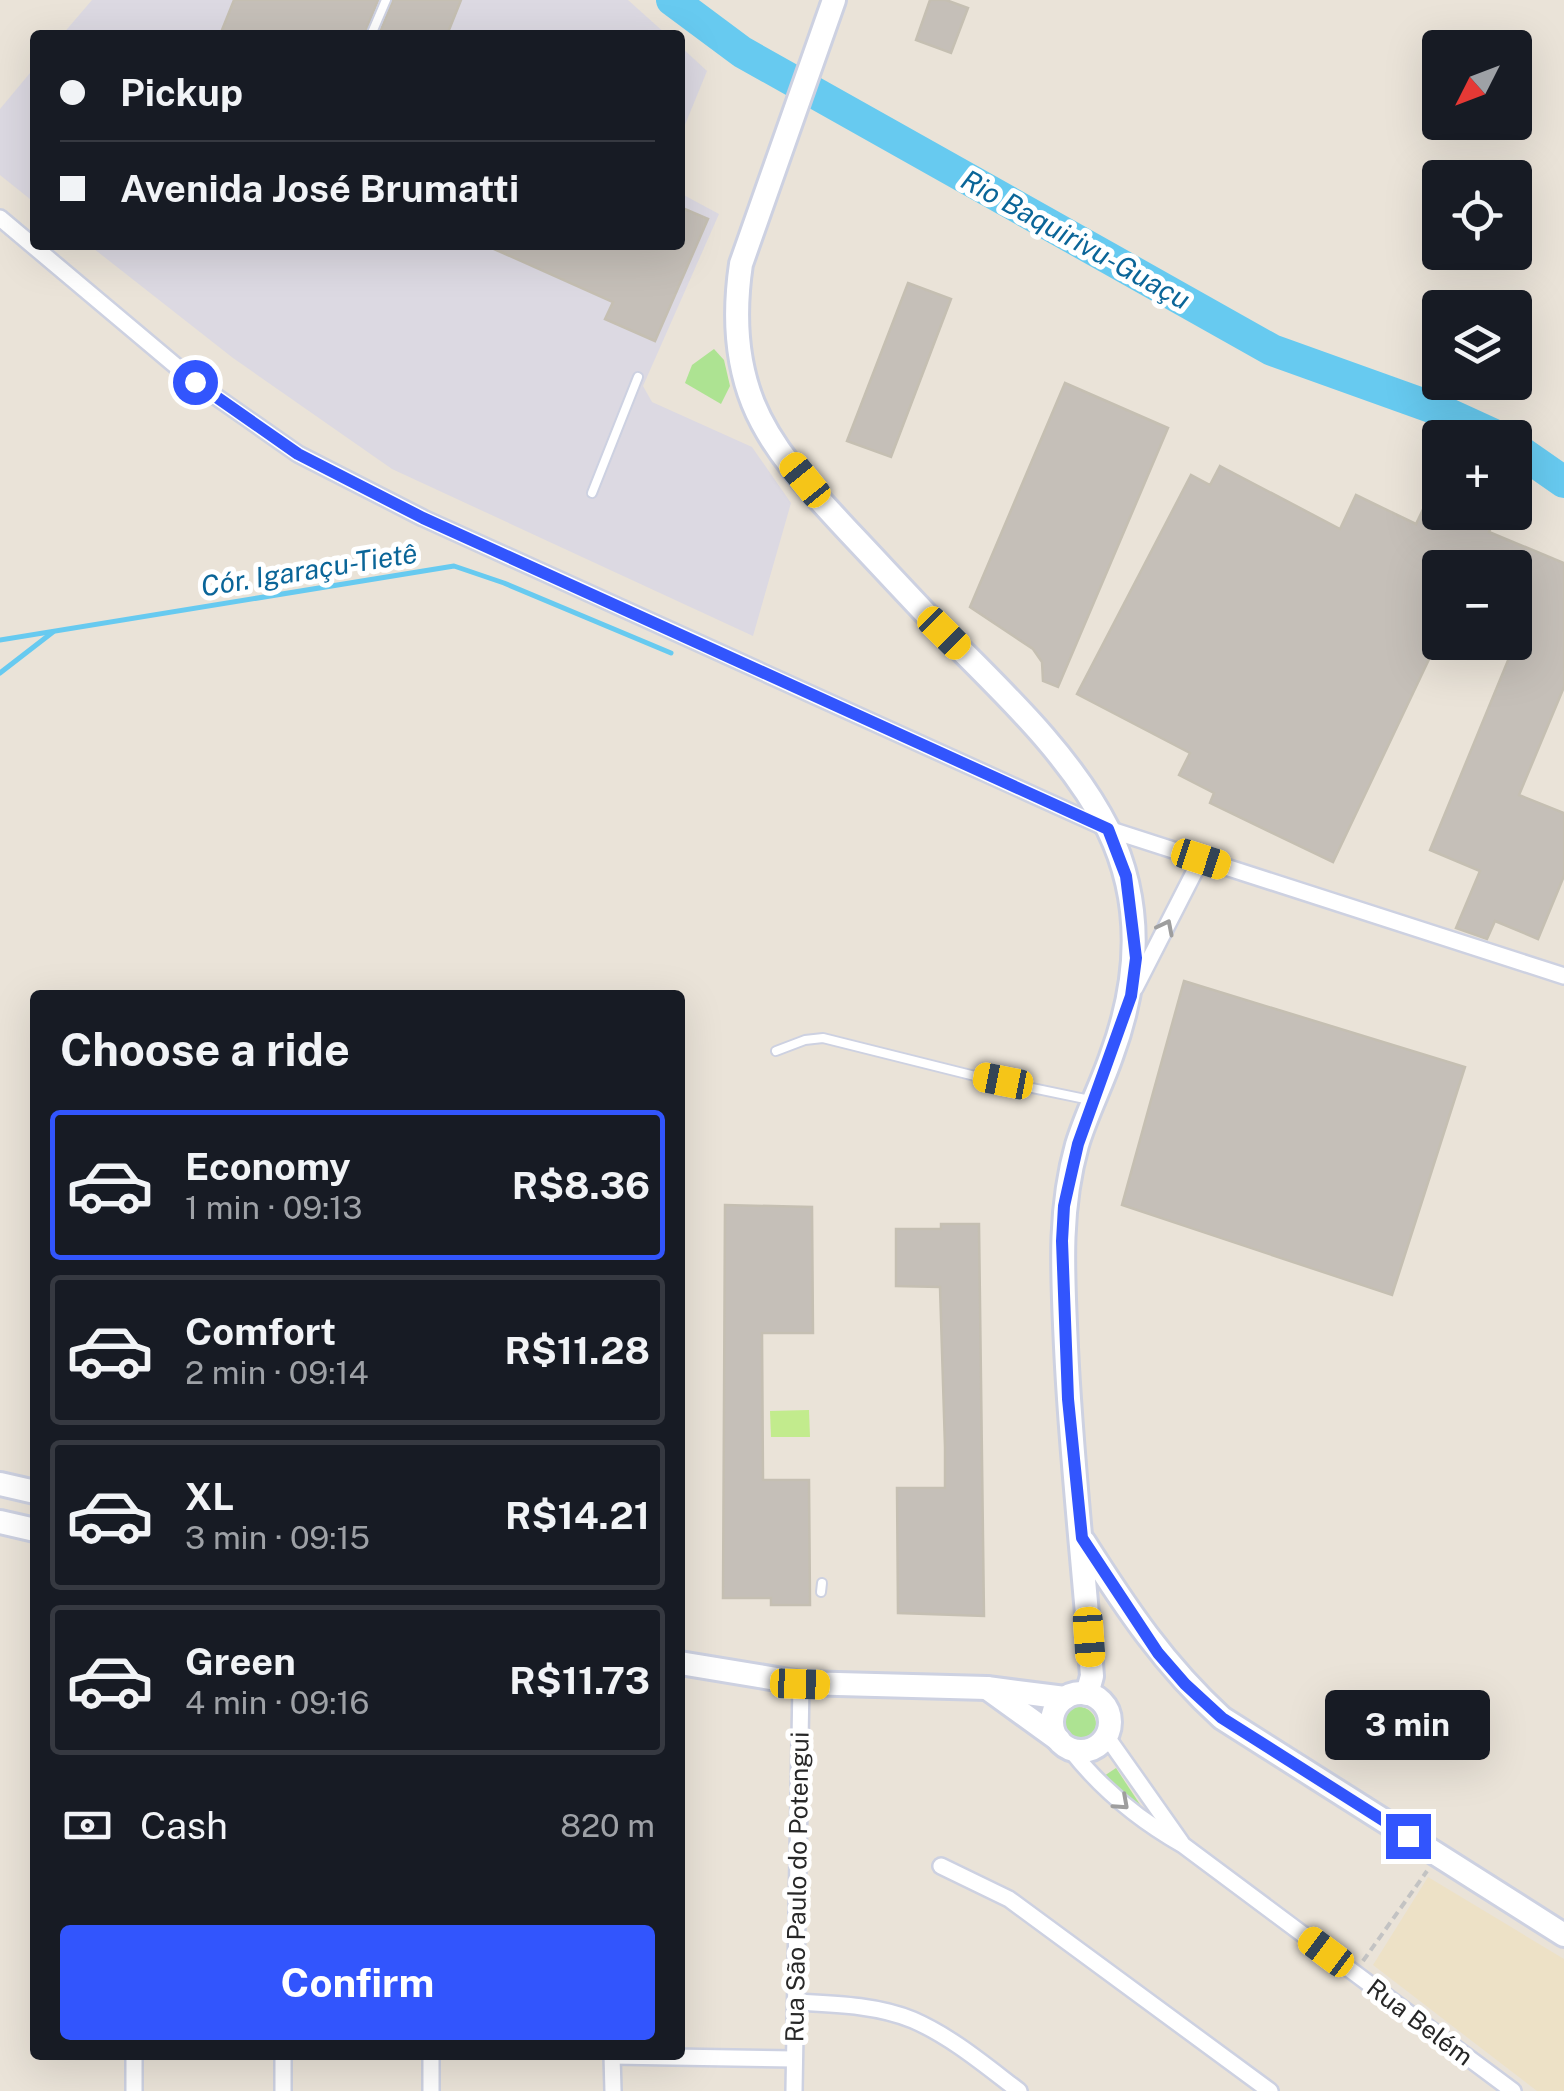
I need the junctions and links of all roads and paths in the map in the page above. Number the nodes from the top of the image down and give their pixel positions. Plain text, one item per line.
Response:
1 (386, 0) edge
2 (834, 0) edge
3 (372, 30) edge
4 (0, 218) edge
5 (30, 243) edge
6 (38, 250) edge
7 (638, 378) dead end
8 (592, 493) dead end
9 (1108, 829) junction
10 (1201, 859) junction
11 (1564, 976) edge
12 (1131, 996) junction
13 (776, 1051) dead end
14 (1094, 1102) junction
15 (0, 1484) edge
16 (30, 1491) edge
17 (0, 1522) edge
18 (30, 1529) edge
19 (1082, 1538) junction
20 (1107, 1578) junction
21 (685, 1664) edge
22 (800, 1684) junction
23 (988, 1688) junction
24 (1086, 1700) junction
25 (1106, 1737) junction
26 (1064, 1745) junction
27 (1183, 1845) junction
28 (1438, 1855) junction
29 (941, 1866) dead end
30 (1564, 1935) edge
31 (1354, 1974) junction
32 (796, 2002) junction
33 (685, 2057) edge
34 (794, 2059) junction
35 (134, 2060) edge
36 (283, 2060) edge
37 (431, 2060) edge
38 (612, 2060) edge
39 (134, 2091) edge
40 (283, 2091) edge
41 (431, 2091) edge
42 (613, 2091) edge
43 (794, 2091) edge
44 (1019, 2091) edge
45 (1270, 2091) edge
46 (1512, 2091) edge

1 - 3 lane
2 - 9 main road
4 - 5 street
6 - 9 street
7 - 8 lane
9 - 10 street
9 - 12 main road
10 - 11 street
12 -> 10 street
12 - 14 main road
13 - 14 lane
14 - 19 main road
15 - 16 main road
17 - 18 main road
19 - 20 main road
19 - 24 main road
20 - 24 main road
20 - 28 main road
21 - 22 main road
22 - 23 main road
22 - 32 street, Rua São Paulo do Potengui
23 - 24 main road
23 - 26 main road
24 - 25 main road
24 - 26 main road
25 - 26 main road
25 - 27 street, Rua Belém
26 -> 27 street, Rua Belém
27 - 31 street, Rua Belém
28 - 30 main road
28 - 31 path
29 - 45 street
31 - 46 street, Rua Belém
32 - 34 street, Rua São Paulo do Potengui
32 - 44 street
33 - 34 street
34 - 43 street, Rua São Paulo do Potengui
35 - 39 street
36 - 40 street
37 - 41 street
38 - 42 street

